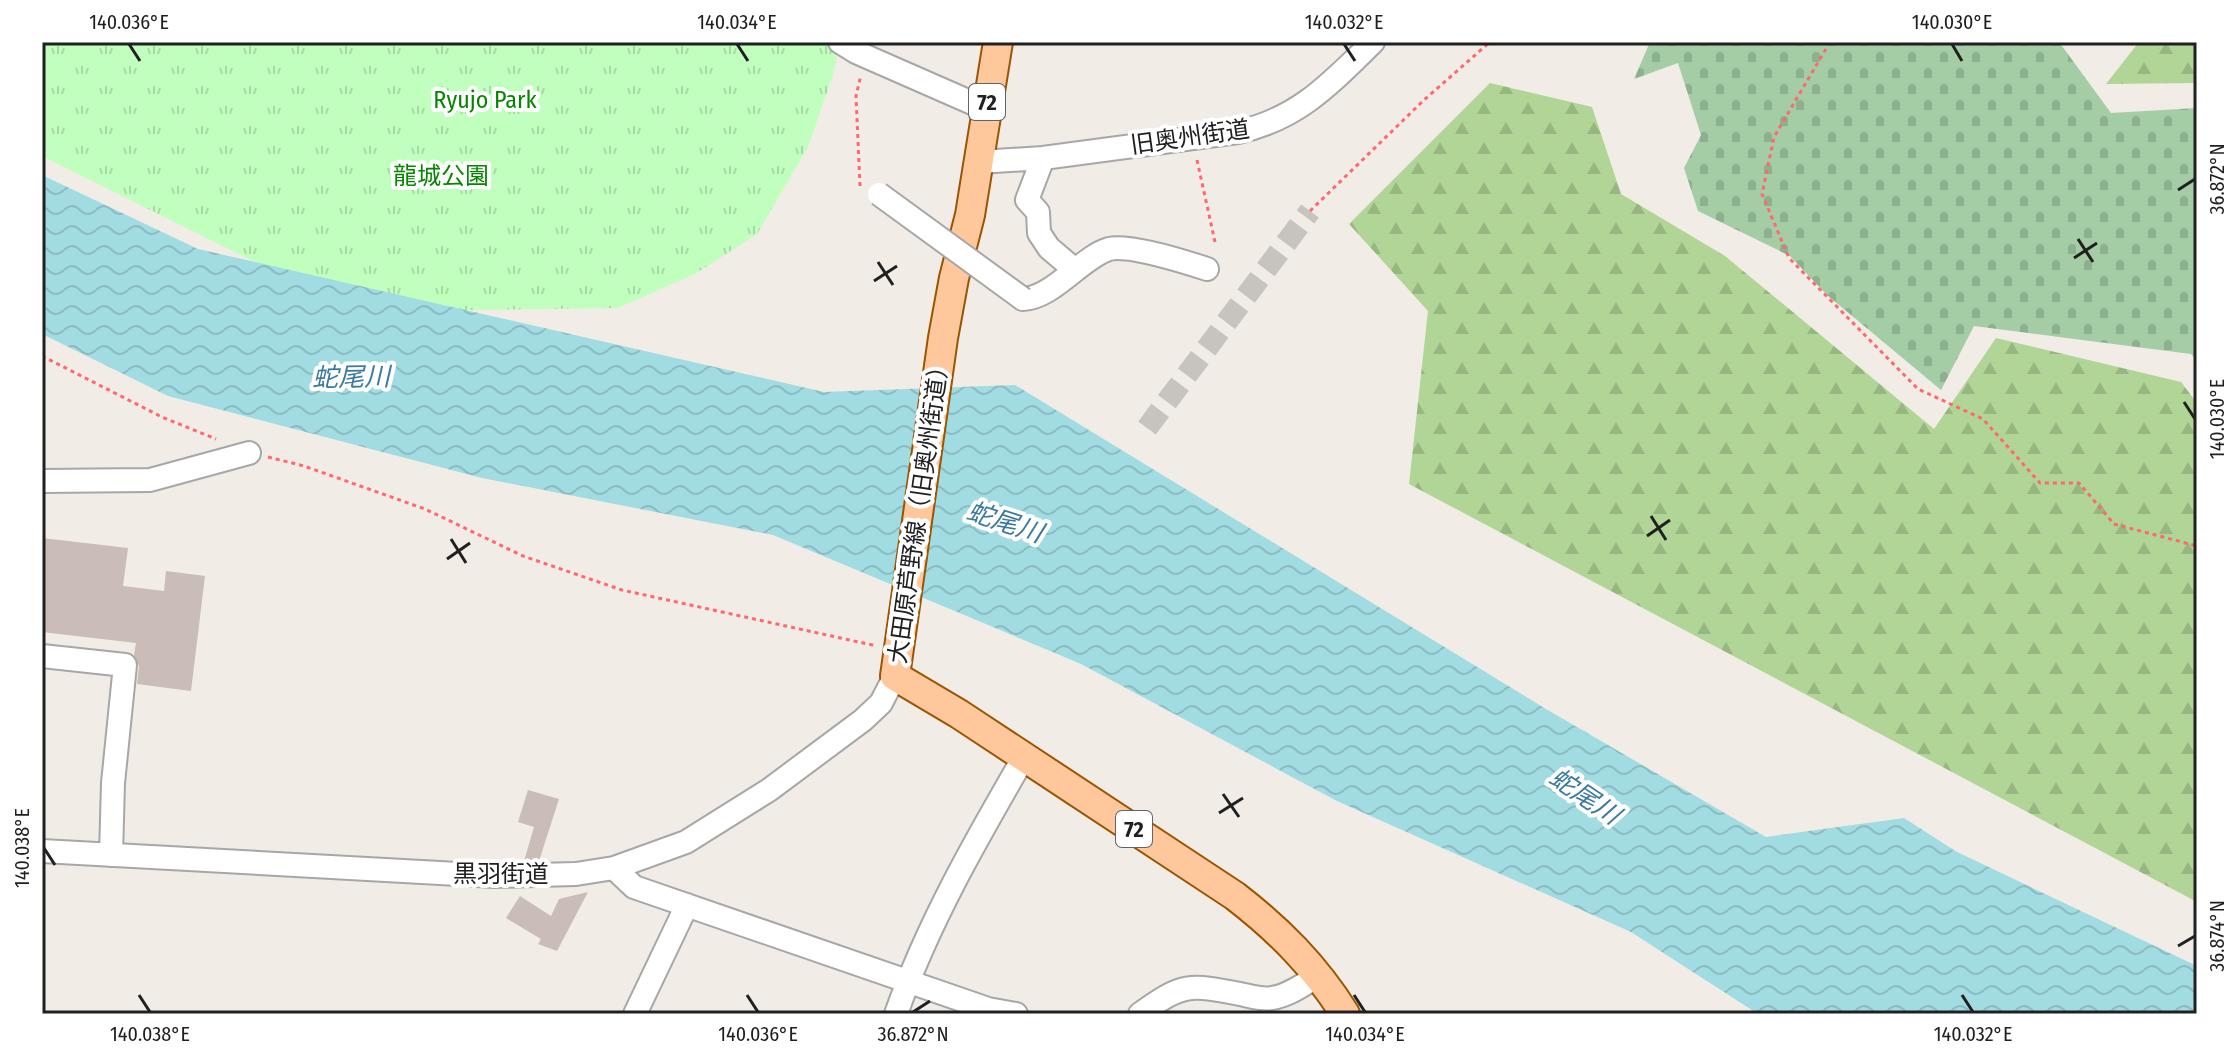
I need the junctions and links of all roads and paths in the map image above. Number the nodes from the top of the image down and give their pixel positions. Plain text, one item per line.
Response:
1 (998, 42) edge
2 (1373, 42) edge
3 (1490, 42) edge
4 (1830, 42) edge
5 (848, 47) edge
6 (986, 109) junction
7 (1192, 137) junction
8 (1043, 158) junction
9 (979, 162) junction
10 (879, 194) joint
11 (1310, 211) tunnel mouth
12 (1215, 242) dead end
13 (1207, 269) dead end
14 (1075, 270) junction
15 (42, 356) edge
16 (249, 453) junction
17 (42, 481) edge
18 (2197, 546) edge
19 (42, 656) edge
20 (899, 656) junction
21 (1024, 757) junction
22 (42, 851) edge
23 (111, 855) junction
24 (614, 868) junction
25 (687, 905) junction
26 (1318, 976) junction
27 (908, 979) junction
28 (635, 1014) edge
29 (896, 1014) edge
30 (1016, 1014) edge
31 (1140, 1014) edge
32 (1345, 1014) edge

1 - 6 main road, 72
2 - 7 street, 旧奥州街道
3 - 11 path
4 - 18 path
5 - 6 street
5 - 10 path
6 - 9 main road, 72
7 - 8 street, 旧奥州街道
7 - 12 path
8 - 9 street, 旧奥州街道
8 - 14 street
9 - 20 main road, 大田原芦野線（旧奥州街道） / 72
10 - 14 street, bridge
13 - 14 street
15 - 16 path
16 - 17 street
16 - 20 path
19 - 23 street
20 - 21 main road, 大田原芦野線（旧奥州街道） / 72
20 - 24 street, 黒羽街道
21 - 26 main road, 大田原芦野線（旧奥州街道） / 72
21 - 27 street
22 - 23 street, 黒羽街道
23 - 24 street, 黒羽街道
24 - 25 street
25 - 27 street
25 - 28 street
26 - 31 street
26 - 32 main road, 大田原芦野線（旧奥州街道） / 72
27 - 29 street
27 - 30 street

